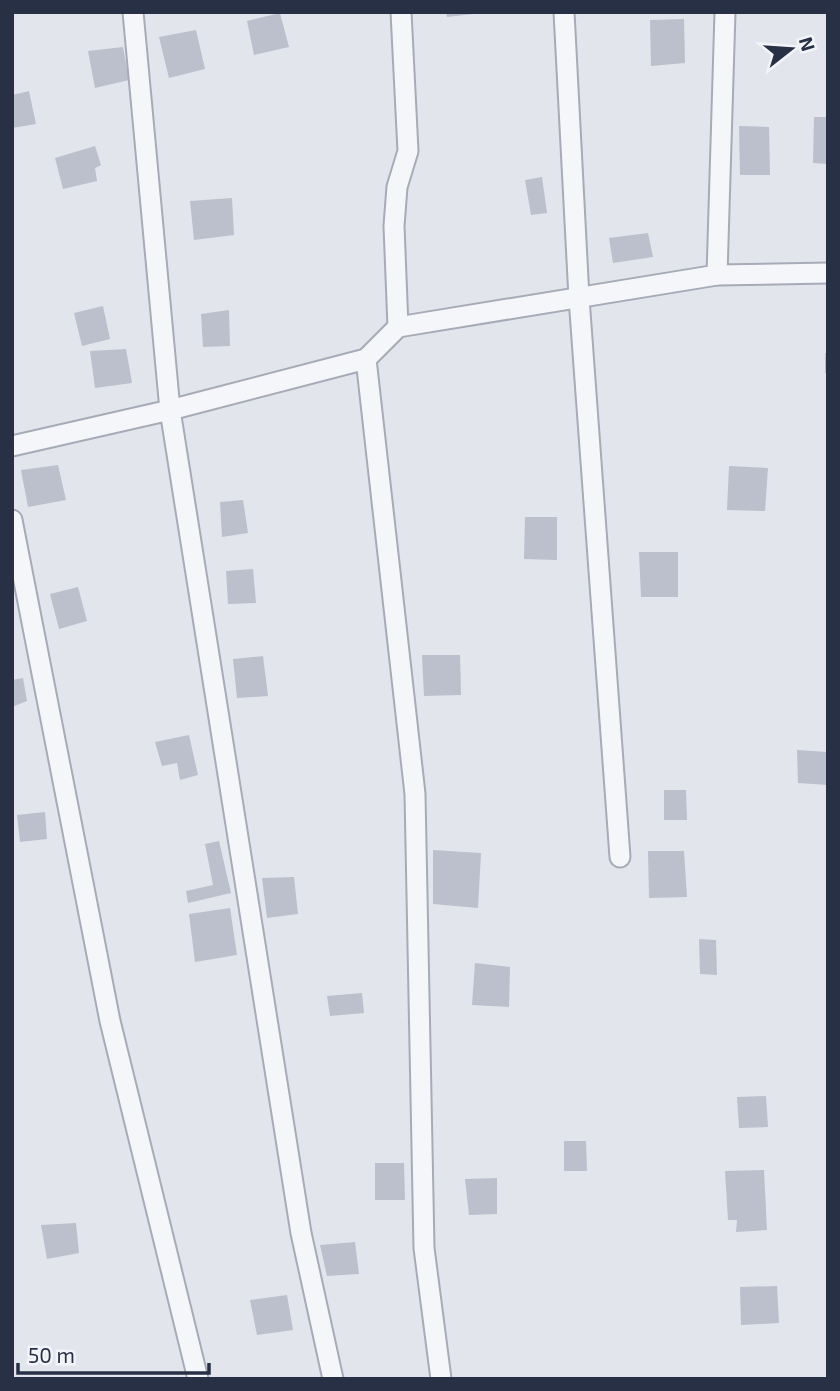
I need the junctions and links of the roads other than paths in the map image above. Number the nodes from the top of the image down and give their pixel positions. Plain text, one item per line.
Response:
1 (134, 12) edge
2 (401, 12) edge
3 (564, 12) edge
4 (724, 12) edge
5 (828, 273) edge
6 (717, 275) junction
7 (579, 298) junction
8 (398, 327) junction
9 (366, 359) junction
10 (170, 410) junction
11 (12, 446) edge
12 (12, 520) edge
13 (620, 857) dead end
14 (198, 1379) edge
15 (333, 1379) edge
16 (441, 1379) edge

1 - 10 street
2 - 8 street
3 - 7 street
4 - 6 street
5 - 6 street
6 - 7 street
7 - 8 street
7 - 13 street
8 - 9 street
9 - 10 street
9 - 16 street
10 - 11 street
10 - 15 street
12 - 14 street

